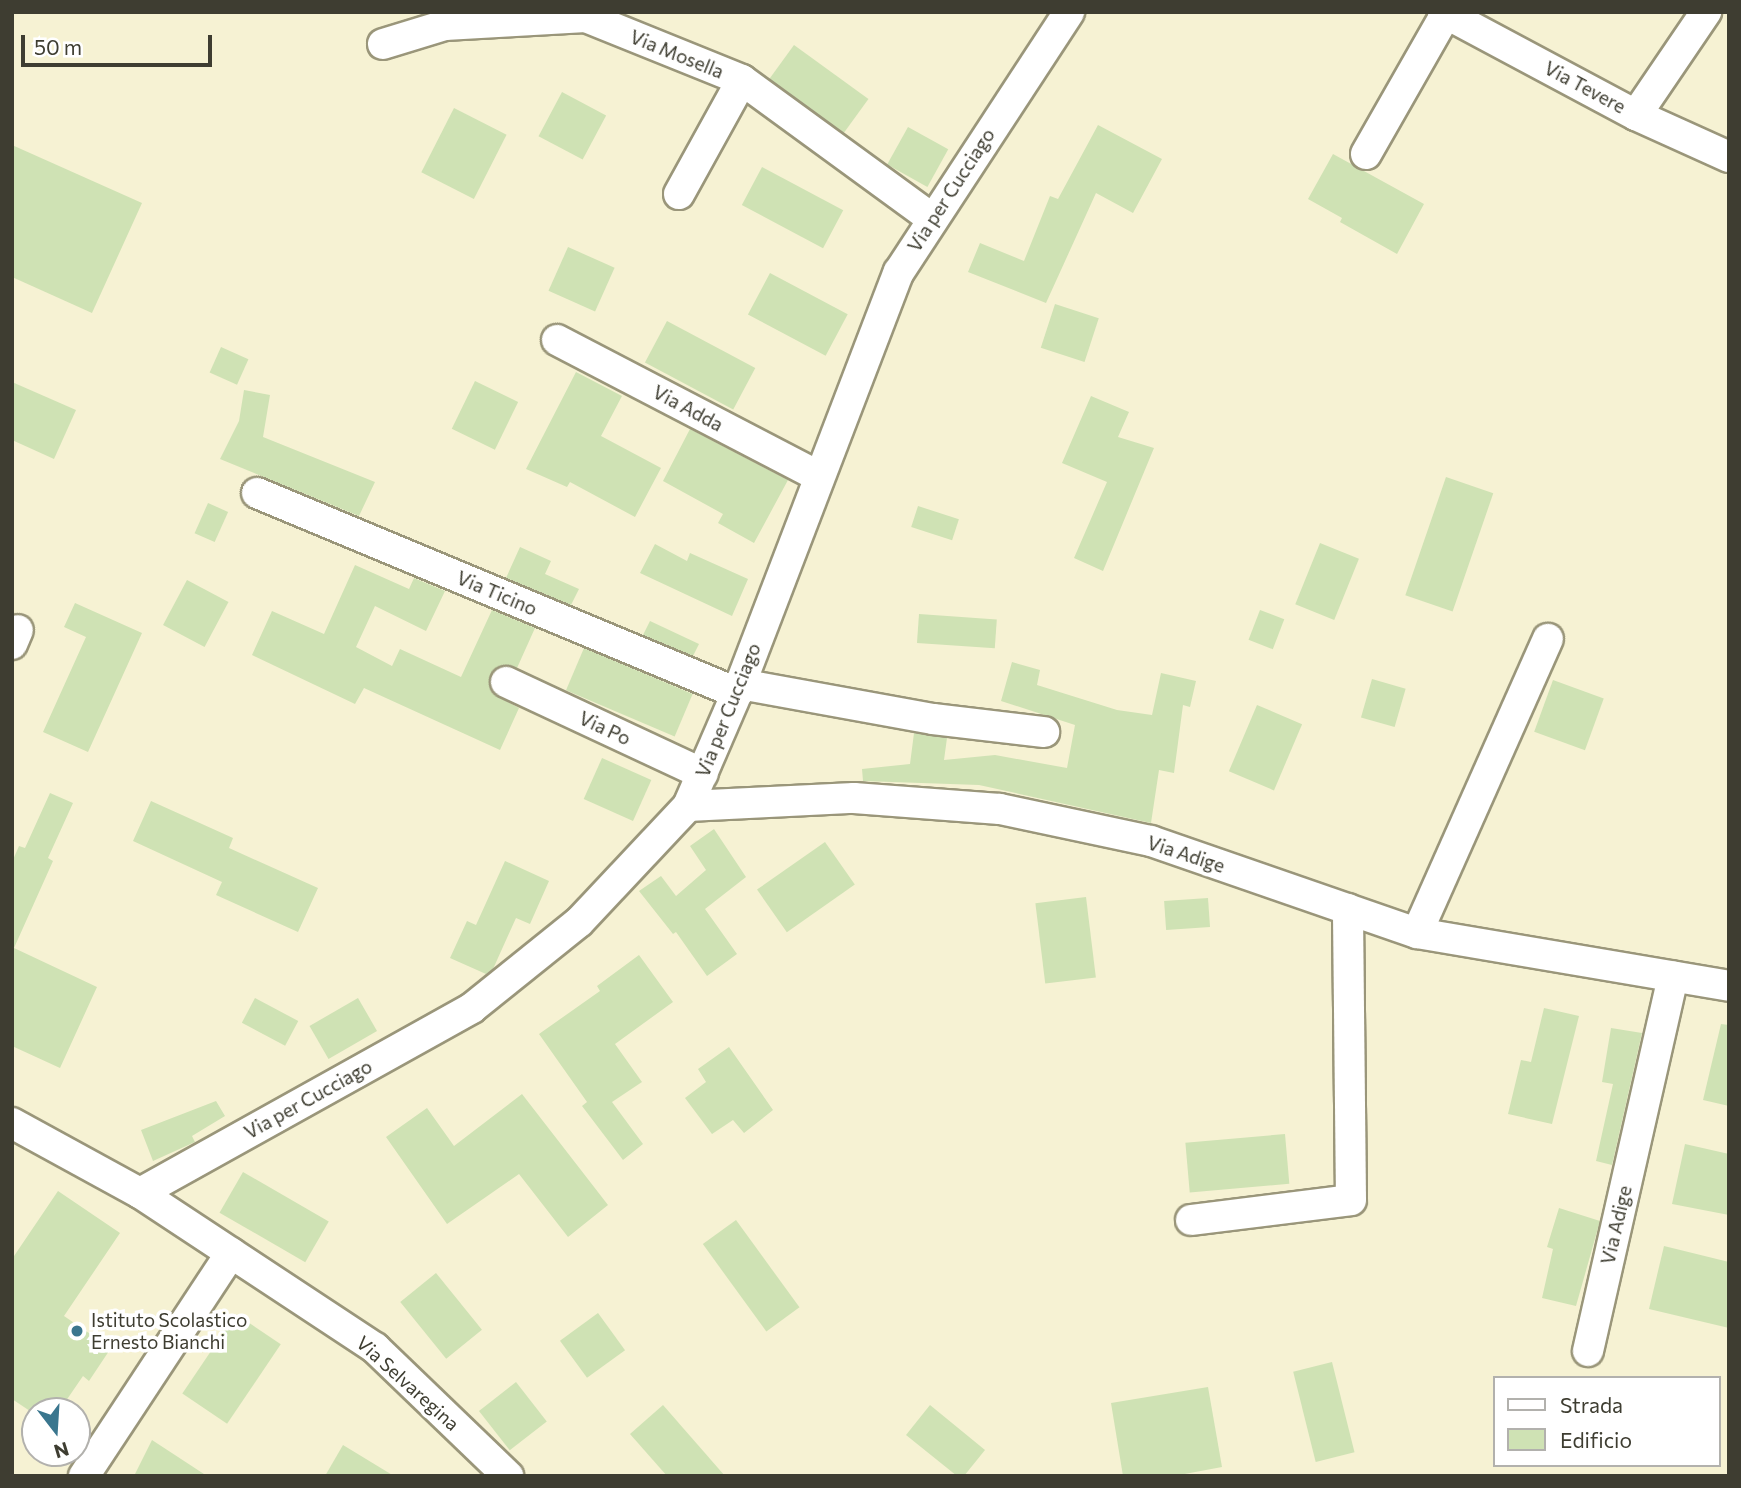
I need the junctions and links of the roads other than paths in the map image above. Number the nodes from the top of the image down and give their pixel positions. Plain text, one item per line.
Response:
1 (1706, 12) edge
2 (1066, 13) edge
3 (1444, 13) edge
4 (383, 44) dead end
5 (742, 80) junction
6 (1636, 115) junction
7 (1366, 154) dead end
8 (1729, 156) edge
9 (679, 194) dead end
10 (931, 218) junction
11 (557, 340) dead end
12 (818, 476) junction
13 (257, 493) dead end
14 (1548, 639) dead end
15 (506, 682) dead end
16 (738, 688) junction
17 (1044, 732) dead end
18 (703, 774) junction
19 (688, 806) junction
20 (1348, 909) junction
21 (1417, 933) junction
22 (1673, 976) junction
23 (1729, 986) edge
24 (12, 1123) edge
25 (140, 1193) junction
26 (1191, 1220) dead end
27 (232, 1253) junction
28 (1588, 1351) dead end
29 (84, 1476) edge
30 (508, 1476) edge

1 - 6 street
2 - 10 street, Via per Cucciago
3 - 6 street, Via Tevere
3 - 7 street
4 - 5 street, Via Mosella
5 - 9 street
5 - 10 street, Via Mosella
6 - 8 street, Via Tevere
10 - 12 street, Via per Cucciago
11 - 12 street, Via Adda
12 - 16 street, Via per Cucciago
13 - 16 street, Via Ticino
14 - 21 street
15 - 18 street, Via Po
16 - 17 street, Via Ticino
16 - 18 street, Via per Cucciago
18 - 19 street, Via per Cucciago
19 - 20 street, Via Adige
19 - 25 street, Via per Cucciago
20 - 21 street, Via Adige
20 - 26 street
21 - 22 street, Via Adige
22 - 23 street, Via Adige
22 - 28 street, Via Adige
24 - 25 street, Via Selvaregina
25 - 27 street, Via Selvaregina
27 - 29 street
27 - 30 street, Via Selvaregina

